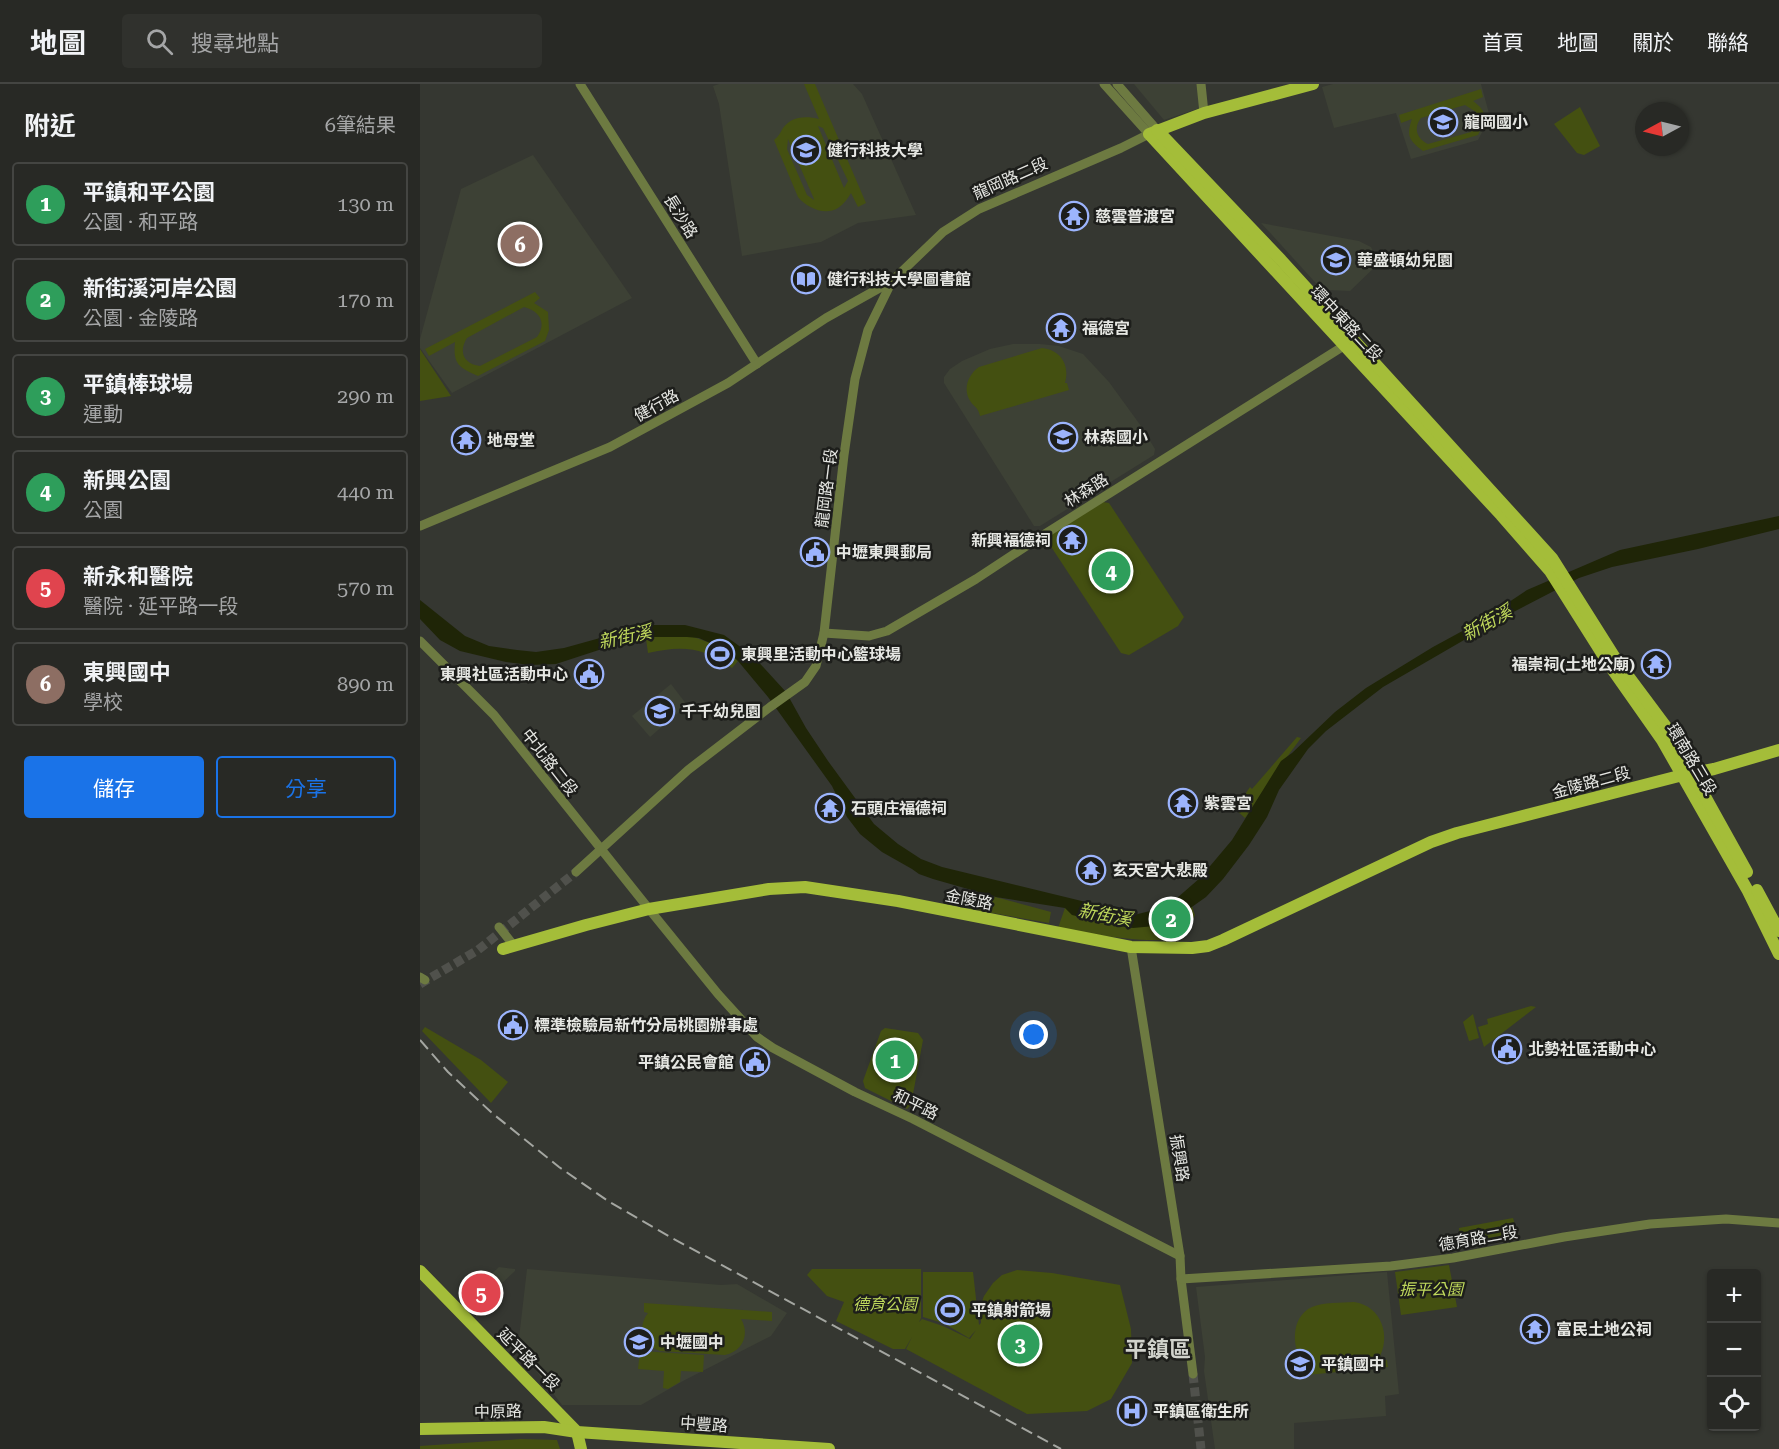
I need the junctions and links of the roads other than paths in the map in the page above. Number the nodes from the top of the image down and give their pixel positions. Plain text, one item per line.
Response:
1 (580, 84) edge
2 (1104, 84) edge
3 (1117, 84) edge
4 (1200, 84) edge
5 (1313, 84) edge
6 (1204, 113) junction
7 (1153, 132) junction
8 (892, 281) junction
9 (1349, 342) junction
10 (758, 364) junction
11 (420, 526) edge
12 (1566, 587) joint
13 (824, 633) junction
14 (420, 641) edge
15 (1779, 750) edge
16 (1688, 774) junction
17 (601, 848) junction
18 (1414, 850) joint
19 (576, 872) tunnel mouth
20 (649, 909) junction
21 (499, 927) dead end
22 (1779, 931) edge
23 (507, 946) joint
24 (1131, 947) junction
25 (1779, 954) edge
26 (1779, 1223) edge
27 (1180, 1256) junction
28 (420, 1271) edge
29 (1181, 1279) junction
30 (1193, 1374) tunnel mouth
31 (420, 1429) edge
32 (577, 1432) junction
33 (581, 1449) edge
34 (829, 1449) edge

1 - 10 street, 長沙路
2 - 7 street, 環中東路二段
3 - 7 street, 環中東路二段
4 - 6 street
5 - 6 main road
6 - 7 main road
7 - 8 street, 龍岡路二段
7 - 9 main road, 環中東路二段
8 - 10 street, 健行路
8 - 13 street, 龍岡路一段
9 - 12 main road, 環中東路二段
9 - 13 street, 林森路
10 - 11 street, 健行路
12 - 16 main road, 環南路三段
13 - 17 street, 龍岡路一段
14 - 17 street, 中北路二段
15 - 16 main road, 金陵路二段
16 - 18 main road, 金陵路二段
16 - 22 main road, 環南路三段
16 - 25 main road, 環南路三段
17 - 19 street
17 - 20 street, 中北路二段
18 - 24 main road, 金陵路
20 - 23 main road, 金陵路
20 - 24 main road, 金陵路
20 - 27 street, 和平路
21 - 23 street
24 - 27 street, 振興路
26 - 29 street, 德育路二段
27 - 29 street, 振興路
28 - 32 main road, 延平路一段
29 - 30 street, 振興路
31 - 32 main road, 中原路
32 - 33 main road
32 - 34 main road, 中豐路

